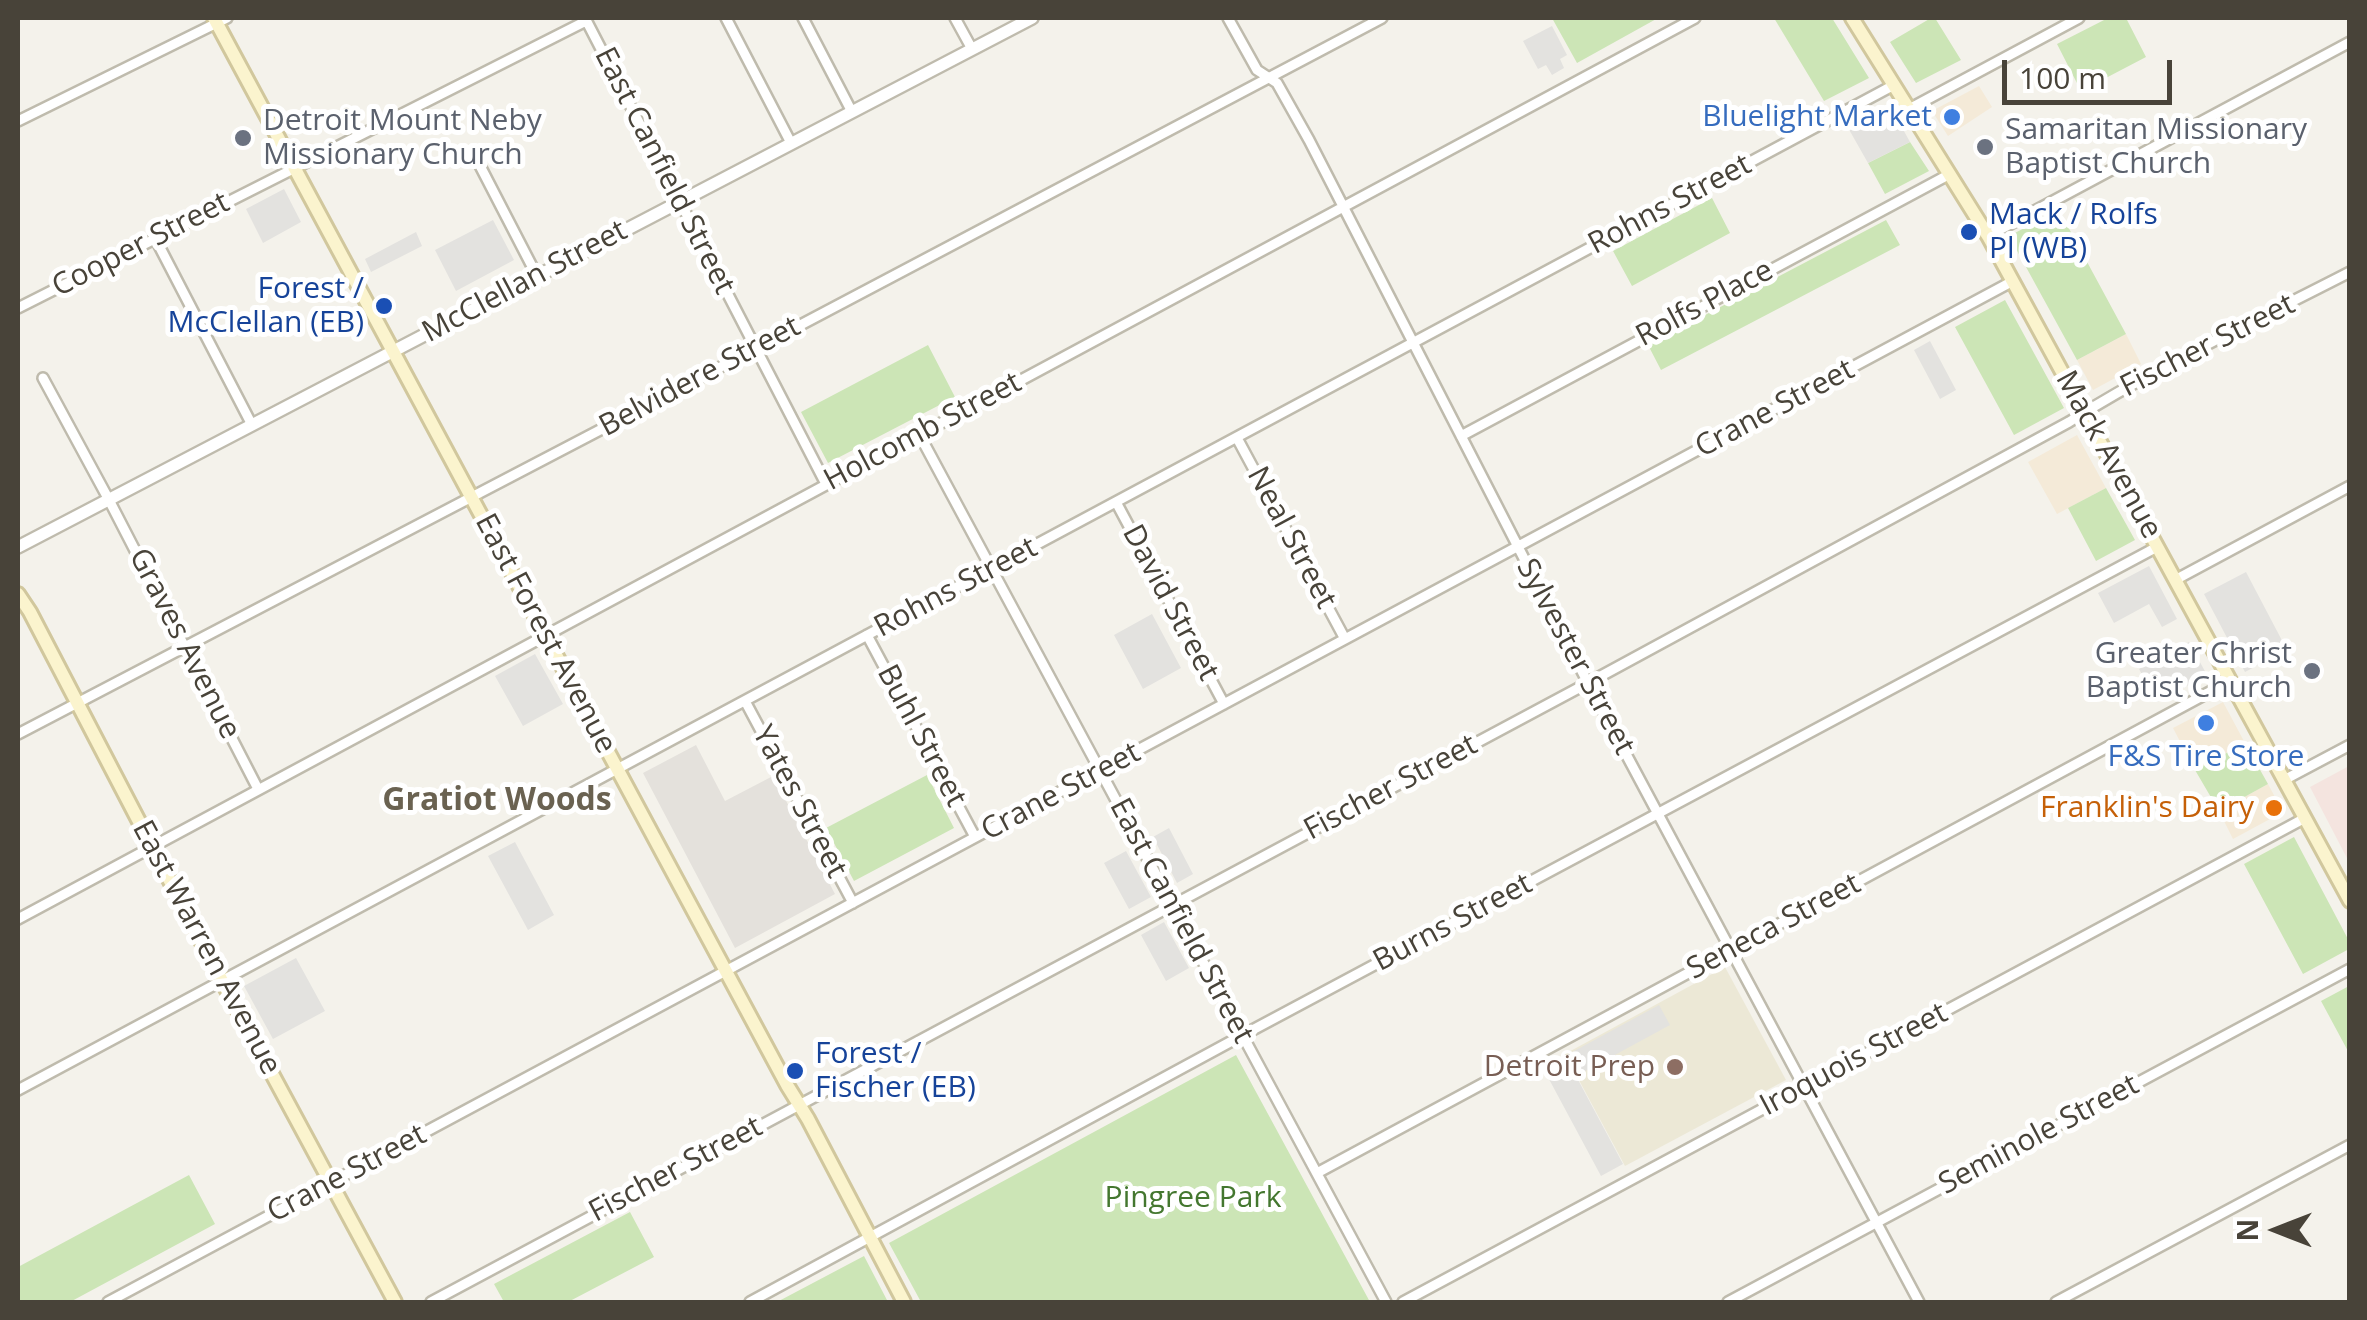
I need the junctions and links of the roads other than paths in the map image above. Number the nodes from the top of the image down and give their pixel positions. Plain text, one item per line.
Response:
1 (726, 18) edge
2 (803, 18) edge
3 (956, 18) edge
4 (1032, 18) edge
5 (1228, 18) edge
6 (1382, 18) edge
7 (1695, 18) edge
8 (1852, 18) edge
9 (2079, 18) edge
10 (219, 19) edge
11 (586, 19) edge
12 (2350, 42) edge
13 (972, 49) junction
14 (1268, 78) junction
15 (1894, 85) junction
16 (1909, 109) junction
17 (852, 112) junction
18 (18, 122) edge
19 (792, 143) junction
20 (476, 158) dead end
21 (295, 168) junction
22 (1950, 174) junction
23 (680, 202) junction
24 (1343, 206) junction
25 (1988, 236) junction
26 (155, 238) junction
27 (2350, 272) edge
28 (536, 276) junction
29 (2013, 281) junction
30 (18, 308) edge
31 (1413, 343) junction
32 (755, 349) junction
33 (393, 351) junction
34 (43, 378) dead end
35 (2084, 412) junction
36 (252, 425) junction
37 (919, 434) junction
38 (1461, 436) junction
39 (1237, 438) junction
40 (826, 484) junction
41 (2350, 486) edge
42 (472, 497) junction
43 (109, 500) junction
44 (1116, 502) junction
45 (18, 547) edge
46 (1518, 547) junction
47 (2158, 547) junction
48 (992, 569) junction
49 (2175, 580) junction
50 (18, 594) edge
51 (546, 634) junction
52 (867, 635) junction
53 (1345, 639) junction
54 (185, 646) junction
55 (2230, 681) junction
56 (1588, 683) junction
57 (745, 701) junction
58 (78, 702) junction
59 (1224, 704) junction
60 (18, 734) edge
61 (2350, 745) edge
62 (618, 769) junction
63 (1100, 770) junction
64 (2284, 780) junction
65 (258, 789) junction
66 (1658, 814) junction
67 (2305, 818) junction
68 (976, 837) junction
69 (152, 846) junction
70 (2350, 902) edge
71 (853, 903) junction
72 (1173, 905) junction
73 (18, 919) edge
74 (1731, 951) junction
75 (2350, 969) edge
76 (726, 971) junction
77 (222, 982) junction
78 (1242, 1035) junction
79 (1804, 1087) junction
80 (18, 1090) edge
81 (799, 1104) junction
82 (2350, 1145) edge
83 (1317, 1173) junction
84 (330, 1183) junction
85 (1876, 1222) junction
86 (869, 1238) junction
87 (108, 1302) edge
88 (394, 1302) edge
89 (431, 1302) edge
90 (750, 1302) edge
91 (904, 1302) edge
92 (1386, 1302) edge
93 (1403, 1302) edge
94 (1728, 1302) edge
95 (1919, 1302) edge
96 (2056, 1302) edge

1 - 19 street
2 - 17 street
3 - 13 street
4 - 13 street, McClellan Street
5 - 14 street, Sylvester Street
6 - 14 street, Belvidere Street
7 - 24 street, Holcomb Street
8 - 15 main road, Mack Avenue
9 - 16 street
10 - 18 street
10 - 21 main road, East Forest Avenue
11 - 21 street, Cooper Street
11 - 23 street, East Canfield Street
12 - 25 street
13 - 17 street, McClellan Street
14 - 24 street, Sylvester Street
14 - 32 street, Belvidere Street
15 - 16 main road, Mack Avenue
15 - 31 street, Rohns Street
16 - 22 main road, Mack Avenue
17 - 19 street, McClellan Street
19 - 23 street, McClellan Street
20 - 28 street
21 - 26 street, Cooper Street
21 - 33 main road, East Forest Avenue
22 - 25 main road, Mack Avenue
22 - 38 street, Rolfs Place
23 - 28 street, McClellan Street
23 - 32 street, East Canfield Street
24 - 31 street, Sylvester Street
24 - 37 street, Holcomb Street
25 - 29 main road, Mack Avenue
26 - 30 street, Cooper Street
26 - 36 street
27 - 35 street, Fischer Street
28 - 33 street, McClellan Street
29 - 35 main road, Mack Avenue
29 - 46 street, Crane Street
31 - 38 street, Sylvester Street
31 - 39 street, Rohns Street
32 - 40 street, East Canfield Street
32 - 42 street, Belvidere Street
33 - 36 street, McClellan Street
33 - 42 main road, East Forest Avenue
34 - 43 street, Graves Avenue
35 - 47 main road, Mack Avenue
35 - 56 street, Fischer Street
36 - 43 street, McClellan Street
37 - 40 street, Holcomb Street
37 - 48 street, East Canfield Street
38 - 46 street, Sylvester Street
39 - 44 street, Rohns Street
39 - 53 street, Neal Street
40 - 51 street, Holcomb Street
41 - 49 street
42 - 51 main road, East Forest Avenue
42 - 54 street, Belvidere Street
43 - 45 street, McClellan Street
43 - 54 street, Graves Avenue
44 - 48 street, Rohns Street
44 - 59 street, David Street
46 - 53 street, Crane Street
46 - 56 street, Sylvester Street
47 - 49 main road, Mack Avenue
47 - 66 street, Burns Street
48 - 52 street, Rohns Street
48 - 63 street, East Canfield Street
49 - 55 main road, Mack Avenue
50 - 58 main road, East Warren Avenue
51 - 62 main road, East Forest Avenue
51 - 65 street, Holcomb Street
52 - 57 street, Rohns Street
52 - 68 street, Buhl Street
53 - 59 street, Crane Street
54 - 58 street, Belvidere Street
54 - 65 street, Graves Avenue
55 - 64 main road, Mack Avenue
55 - 74 street, Seneca Street
56 - 66 street, Sylvester Street
56 - 72 street, Fischer Street
57 - 62 street, Rohns Street
57 - 71 street, Yates Street
58 - 60 street, Belvidere Street
58 - 69 main road, East Warren Avenue
59 - 63 street, Crane Street
61 - 64 street
62 - 76 main road, East Forest Avenue
62 - 77 street, Rohns Street
63 - 68 street, Crane Street
63 - 72 street, East Canfield Street
64 - 67 main road, Mack Avenue
65 - 69 street, Holcomb Street
66 - 74 street, Sylvester Street
66 - 78 street, Burns Street
67 - 70 main road, Mack Avenue
67 - 79 street, Iroquois Street
68 - 71 street, Crane Street
69 - 73 street, Holcomb Street
69 - 77 main road, East Warren Avenue
71 - 76 street, Crane Street
72 - 78 street, East Canfield Street
72 - 81 street, Fischer Street
74 - 79 street, Sylvester Street
74 - 83 street, Seneca Street
75 - 85 street, Seminole Street
76 - 81 main road, East Forest Avenue
76 - 84 street, Crane Street
77 - 80 street, Rohns Street
77 - 84 main road, East Warren Avenue
78 - 83 street, East Canfield Street
78 - 86 street, Burns Street
79 - 85 street, Sylvester Street
79 - 93 street, Iroquois Street
81 - 86 main road, East Forest Avenue
81 - 89 street, Fischer Street
82 - 96 street
83 - 92 street, East Canfield Street
84 - 87 street, Crane Street
84 - 88 main road, East Warren Avenue
85 - 94 street, Seminole Street
85 - 95 street, Sylvester Street
86 - 90 street, Burns Street
86 - 91 main road, East Forest Avenue

